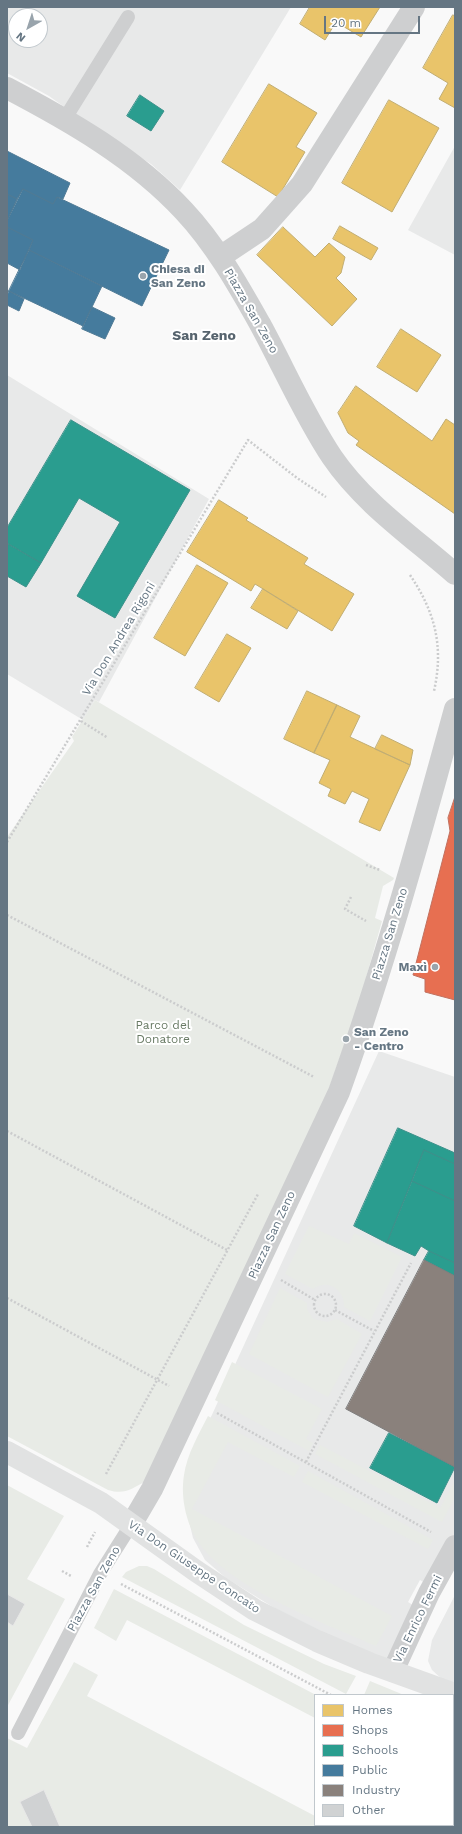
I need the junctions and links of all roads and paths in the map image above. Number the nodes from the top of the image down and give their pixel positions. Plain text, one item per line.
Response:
1 (414, 7) edge
2 (128, 17) dead end
3 (7, 88) edge
4 (64, 120) junction
5 (220, 256) junction
6 (329, 499) dead end
7 (406, 569) dead end
8 (455, 574) edge
9 (433, 696) dead end
10 (455, 709) edge
11 (81, 721) junction
12 (108, 738) dead end
13 (7, 842) edge
14 (366, 865) dead end
15 (385, 867) dead end
16 (351, 897) dead end
17 (345, 908) dead end
18 (7, 915) edge
19 (339, 1092) junction
20 (7, 1131) edge
21 (227, 1250) dead end
22 (411, 1263) dead end
23 (277, 1278) dead end
24 (7, 1298) edge
25 (315, 1300) junction
26 (335, 1310) junction
27 (374, 1331) junction
28 (194, 1400) junction
29 (7, 1452) edge
30 (306, 1462) junction
31 (131, 1525) junction
32 (434, 1534) dead end
33 (455, 1546) edge
34 (62, 1571) dead end
35 (71, 1576) dead end
36 (393, 1671) junction
37 (455, 1694) edge
38 (18, 1733) dead end

1 - 5 street
2 - 4 lane
3 - 4 street, Piazza San Zeno
4 - 5 street, Piazza San Zeno
5 - 8 street, Piazza San Zeno
6 - 11 path, Via Don Andrea Rigoni
7 - 9 path
10 - 19 street, Piazza San Zeno
11 - 12 path
11 - 13 path, Via Don Andrea Rigoni
14 - 15 path
16 - 17 path
18 - 19 path
19 - 28 street, Piazza San Zeno
20 - 21 path
22 - 27 path
23 - 25 path
24 - 28 path
25 - 26 path
25 - 26 path
26 - 27 path
27 - 30 path
28 - 30 path
28 - 31 street, Piazza San Zeno
29 - 31 street, Via Don Giuseppe Concato
30 - 32 path
31 - 36 street, Via Don Giuseppe Concato
31 - 38 lane, Piazza San Zeno
33 - 36 street, Via Enrico Fermi
34 - 35 path
36 - 37 street, Via Don Giuseppe Concato

